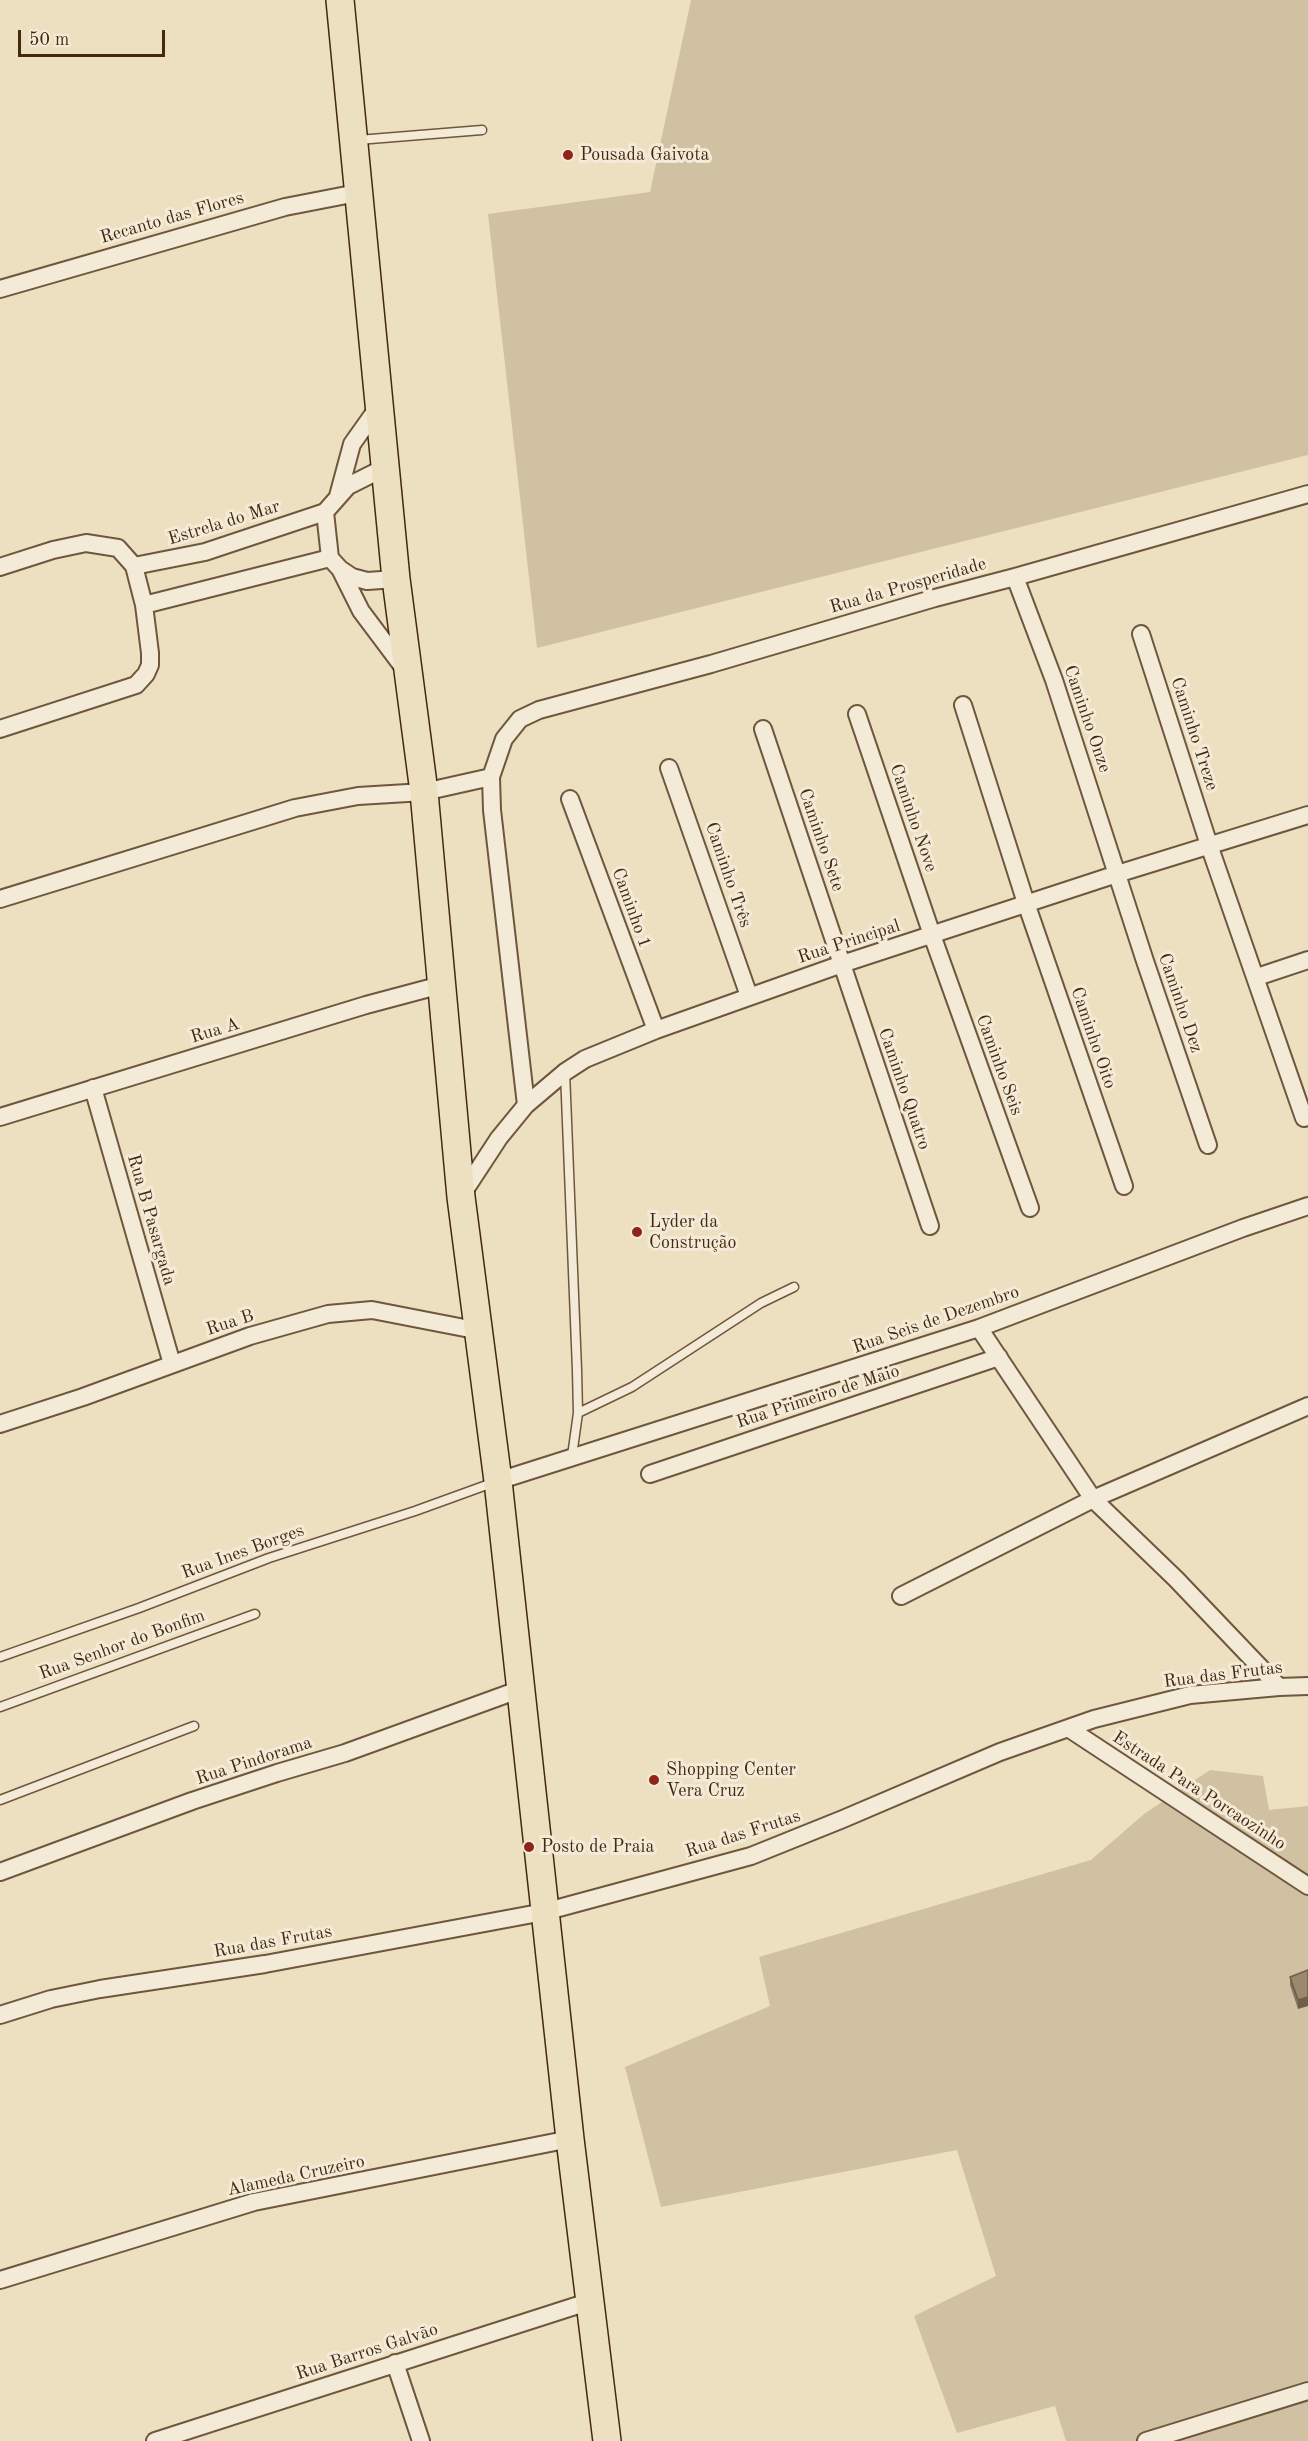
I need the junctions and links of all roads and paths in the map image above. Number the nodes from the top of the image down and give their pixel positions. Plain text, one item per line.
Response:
1 (340, 0) edge
2 (482, 130) dead end
3 (355, 141) junction
4 (357, 193) junction
5 (0, 289) edge
6 (379, 406) junction
7 (386, 467) junction
8 (1308, 494) edge
9 (337, 498) junction
10 (325, 512) junction
11 (335, 563) junction
12 (134, 566) junction
13 (0, 567) edge
14 (1015, 577) junction
15 (396, 579) junction
16 (144, 605) junction
17 (1141, 634) dead end
18 (407, 673) junction
19 (963, 705) dead end
20 (858, 714) dead end
21 (0, 729) edge
22 (763, 729) dead end
23 (669, 768) dead end
24 (491, 777) junction
25 (424, 792) junction
26 (570, 799) dead end
27 (1308, 815) edge
28 (1209, 845) junction
29 (1118, 874) junction
30 (0, 899) edge
31 (1026, 903) junction
32 (932, 935) junction
33 (1308, 960) edge
34 (842, 964) junction
35 (1257, 976) junction
36 (441, 985) junction
37 (749, 996) junction
38 (656, 1030) junction
39 (565, 1072) junction
40 (93, 1088) junction
41 (526, 1105) junction
42 (0, 1117) edge
43 (1304, 1118) dead end
44 (1208, 1145) dead end
45 (1124, 1186) dead end
46 (460, 1197) junction
47 (1308, 1206) edge
48 (1030, 1208) dead end
49 (930, 1226) dead end
50 (794, 1287) dead end
51 (979, 1328) junction
52 (480, 1331) junction
53 (999, 1357) junction
54 (172, 1364) junction
55 (1308, 1406) edge
56 (578, 1413) junction
57 (0, 1424) edge
58 (572, 1456) junction
59 (650, 1474) dead end
60 (498, 1480) junction
61 (1093, 1499) junction
62 (901, 1596) dead end
63 (255, 1614) dead end
64 (0, 1657) edge
65 (1308, 1686) edge
66 (1278, 1687) junction
67 (521, 1689) junction
68 (0, 1707) edge
69 (194, 1726) dead end
70 (1068, 1728) junction
71 (0, 1800) edge
72 (0, 1872) edge
73 (1308, 1886) edge
74 (544, 1912) junction
75 (0, 2015) edge
76 (570, 2139) junction
77 (0, 2280) edge
78 (591, 2301) junction
79 (394, 2363) junction
80 (1308, 2391) edge
81 (154, 2441) edge
82 (421, 2441) edge
83 (607, 2441) edge
84 (1146, 2441) edge

1 - 3 main road
2 - 3 lane
3 - 4 main road
4 - 5 street, Recanto das Flores
4 - 6 main road
6 - 7 main road
6 - 9 street
7 - 9 street
7 - 15 main road
8 - 14 street, Rua da Prosperidade
9 - 10 street
10 - 11 street
10 - 12 street, Estrela do Mar
11 - 15 street
11 - 16 street
11 - 18 street
12 - 13 street
12 - 16 street
14 - 24 street, Rua da Prosperidade
14 - 29 street, Caminho Onze
15 - 18 main road
16 - 21 street
17 - 28 street, Caminho Treze
18 - 25 main road
19 - 31 street, Caminho Oito
20 - 32 street, Caminho Nove
22 - 34 street, Caminho Sete
23 - 37 street, Caminho Três
24 - 25 street
24 - 41 street
25 - 30 street
25 - 36 main road
26 - 38 street, Caminho 1
27 - 28 street, Rua Principal
28 - 29 street, Rua Principal
28 - 35 street, Caminho Treze
29 - 31 street, Rua Principal
29 - 44 street, Caminho Dez
31 - 32 street, Rua Principal
31 - 45 street, Caminho Oito
32 - 34 street, Rua Principal
32 - 48 street, Caminho Seis
33 - 35 street
34 - 37 street, Rua Principal
34 - 49 street, Caminho Quatro
35 - 43 street, Caminho Treze
36 - 40 street, Rua A
36 - 46 main road
37 - 38 street, Rua Principal
38 - 39 street, Rua Principal
39 - 41 street, Rua Principal
39 - 56 lane
40 - 42 street, Rua A
40 - 54 street, Rua B Pasargada
41 - 46 street, Rua Principal
46 - 52 main road
47 - 51 street, Rua Seis de Dezembro
50 - 56 lane
51 - 53 street
51 - 58 street, Rua Seis de Dezembro
52 - 54 street, Rua B
52 - 60 main road
53 - 59 street, Rua Primeiro de Maio
53 - 61 street
54 - 57 street, Rua B
55 - 61 street
56 - 58 lane
58 - 60 street, Rua Seis de Dezembro
60 - 64 lane, Rua Ines Borges
60 - 67 main road
61 - 62 street
61 - 66 street
63 - 68 lane, Rua Senhor do Bonfim
65 - 66 street, Rua das Frutas
66 - 70 street, Rua das Frutas
67 - 72 street, Rua Pindorama
67 - 74 main road
69 - 71 lane
70 - 73 street, Estrada Para Porcaozinho
70 - 74 street, Rua das Frutas
74 - 75 street, Rua das Frutas
74 - 76 main road
76 - 77 street, Alameda Cruzeiro
76 - 78 main road
78 - 79 street, Rua Barros Galvão
78 - 83 main road
79 - 81 street, Rua Barros Galvão
79 - 82 street
80 - 84 street

